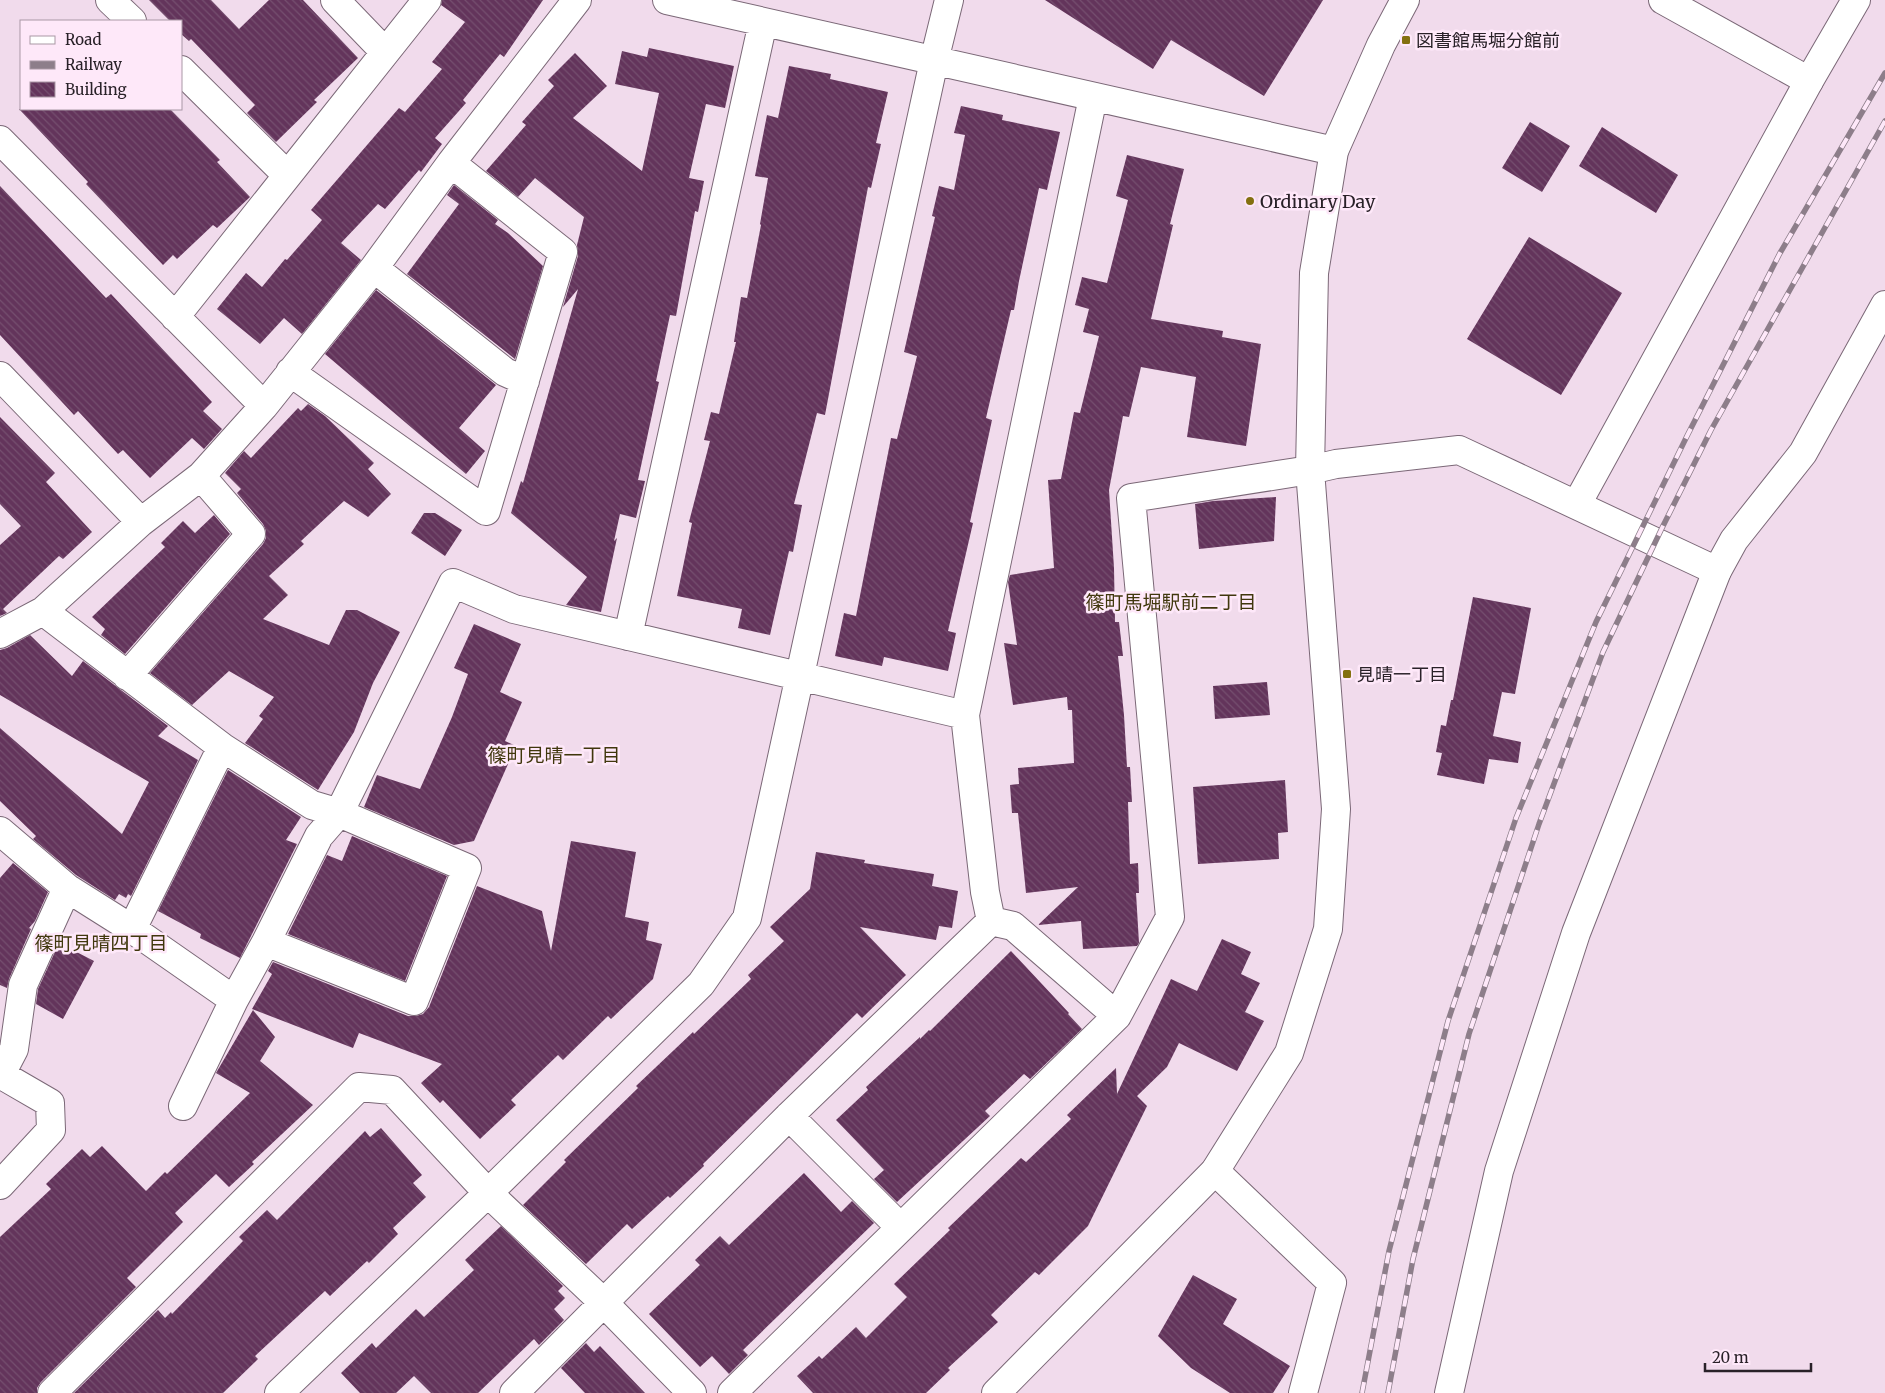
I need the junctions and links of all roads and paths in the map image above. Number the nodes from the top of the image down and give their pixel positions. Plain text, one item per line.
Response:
1 (110, 0) edge
2 (335, 0) edge
3 (427, 0) edge
4 (577, 0) edge
5 (667, 0) edge
6 (950, 0) edge
7 (1405, 0) edge
8 (1663, 0) edge
9 (1856, 0) edge
10 (131, 20) edge
11 (763, 22) junction
12 (385, 52) junction
13 (934, 61) junction
14 (182, 71) edge
15 (1809, 81) junction
16 (1093, 97) junction
17 (0, 140) edge
18 (1334, 151) junction
19 (452, 163) junction
20 (287, 175) junction
21 (374, 268) junction
22 (1885, 305) edge
23 (175, 317) junction
24 (290, 372) junction
25 (0, 376) edge
26 (525, 380) junction
27 (264, 406) junction
28 (1310, 470) junction
29 (201, 476) junction
30 (1577, 504) junction
31 (142, 522) junction
32 (1717, 571) junction
33 (43, 611) junction
34 (0, 634) edge
35 (628, 636) junction
36 (127, 676) junction
37 (801, 677) junction
38 (965, 716) junction
39 (222, 747) junction
40 (339, 813) junction
41 (0, 831) edge
42 (67, 888) junction
43 (991, 921) junction
44 (132, 929) junction
45 (266, 942) junction
46 (234, 1000) junction
47 (1117, 1016) junction
48 (1, 1074) edge
49 (183, 1106) dead end
50 (789, 1116) junction
51 (1215, 1171) junction
52 (0, 1185) edge
53 (488, 1193) junction
54 (900, 1227) junction
55 (603, 1302) junction
56 (52, 1393) edge
57 (279, 1393) edge
58 (514, 1393) edge
59 (692, 1393) edge
60 (732, 1393) edge
61 (996, 1393) edge
62 (1303, 1393) edge
63 (1449, 1393) edge

1 - 10 street
2 - 12 street
3 - 12 street
4 - 19 street
5 - 11 street
6 - 13 street
7 - 18 street
8 - 15 street
9 - 15 street
11 - 13 street
11 - 35 street
12 - 20 street
13 - 16 street
13 - 37 street
14 - 20 street
15 - 30 street
16 - 18 street
16 - 38 street
17 - 23 street
18 - 28 street
19 - 21 street
19 - 26 street
20 - 23 street
21 - 24 street
21 - 26 street
22 - 32 street
23 - 27 street
24 - 26 street
24 - 27 street
25 - 31 street
27 - 29 street
28 - 30 street
28 - 47 street
28 - 51 street
29 - 31 street
29 - 36 street
30 - 32 street
31 - 33 street
32 - 63 street
33 - 34 street
33 - 36 street
35 - 37 street
35 - 40 street
36 - 39 street
37 - 38 street
37 - 53 street
38 - 43 street
39 - 40 street
39 - 44 street
40 - 45 street
40 - 45 street
41 - 42 street
42 - 44 street
42 - 48 street
43 - 47 street
43 - 50 street
44 - 46 street
45 - 46 street
46 - 49 street
47 - 54 street
48 - 52 street
50 - 54 street
50 - 55 street
51 - 61 street
51 - 62 street
53 - 55 street
53 - 56 street
53 - 57 street
54 - 60 street
55 - 58 street
55 - 59 street

